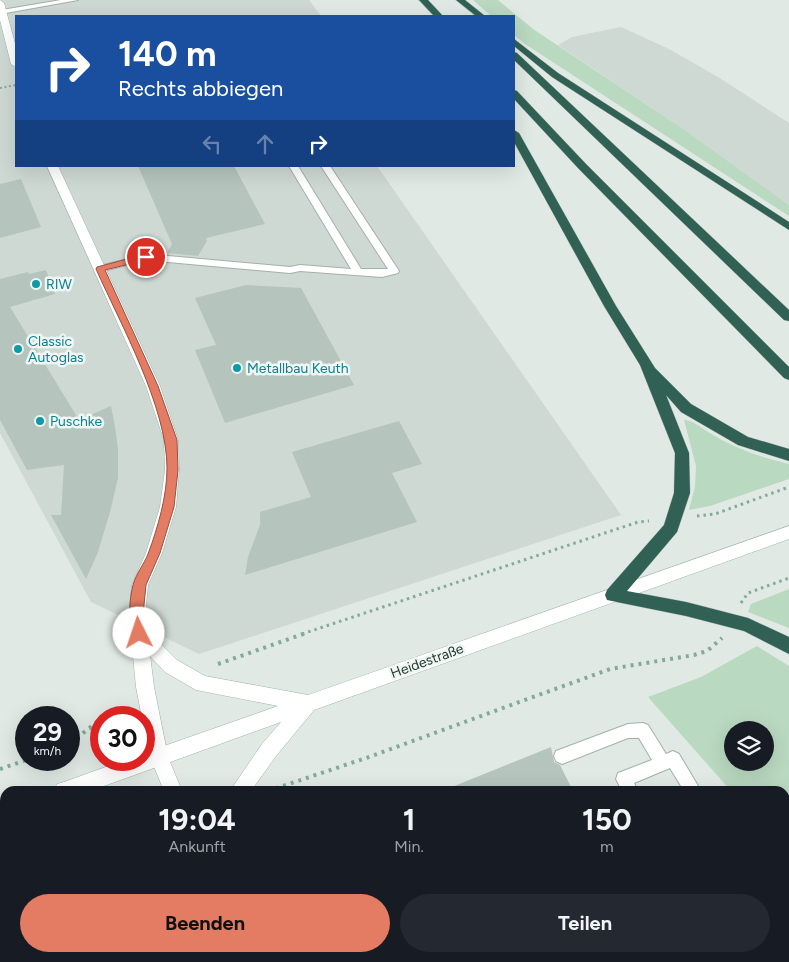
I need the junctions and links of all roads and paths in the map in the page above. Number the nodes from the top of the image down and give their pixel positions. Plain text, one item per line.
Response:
1 (74, 0) edge
2 (423, 0) edge
3 (459, 0) edge
4 (1, 7) edge
5 (438, 15) edge
6 (473, 15) edge
7 (480, 15) edge
8 (4, 28) edge
9 (515, 43) edge
10 (515, 56) edge
11 (15, 61) edge
12 (15, 85) edge
13 (0, 88) edge
14 (515, 94) edge
15 (515, 135) edge
16 (52, 167) edge
17 (294, 167) edge
18 (326, 167) edge
19 (789, 227) edge
20 (100, 269) junction
21 (358, 272) junction
22 (789, 317) edge
23 (646, 366) junction
24 (789, 375) edge
25 (789, 455) edge
26 (789, 487) edge
27 (674, 518) junction
28 (789, 532) edge
29 (789, 578) edge
30 (613, 595) junction
31 (728, 620) junction
32 (139, 633) junction
33 (789, 646) edge
34 (195, 680) junction
35 (149, 702) junction
36 (308, 704) junction
37 (137, 706) edge
38 (90, 728) edge
39 (80, 735) edge
40 (562, 756) dead end
41 (160, 757) junction
42 (663, 763) junction
43 (15, 764) edge
44 (0, 769) edge
45 (78, 786) edge
46 (171, 786) edge
47 (244, 786) edge
48 (283, 786) edge
49 (628, 786) edge
50 (690, 786) edge

1 - 4 lane
2 - 5 highway
3 - 6 highway
3 - 7 highway
4 - 8 street
8 - 11 street
9 - 19 highway
10 - 22 highway
12 - 13 path
14 - 24 highway
15 - 23 highway
16 - 20 street
17 - 21 lane
18 - 21 lane
20 - 21 lane
20 - 32 street
23 - 25 highway
23 - 27 highway
26 - 27 path
27 - 30 highway
27 - 34 path
28 - 30 street, Heidestraße
29 - 31 path
30 - 31 highway
30 - 36 street, Heidestraße
31 - 33 highway
31 - 48 path
32 - 34 street
32 - 35 street
34 - 36 street
35 - 37 path
35 - 41 street
36 - 41 street, Heidestraße
36 - 47 street
38 - 39 path
40 - 42 lane
41 - 45 street, Heidestraße
41 - 46 street
42 - 49 lane
42 - 50 lane
43 - 44 path

